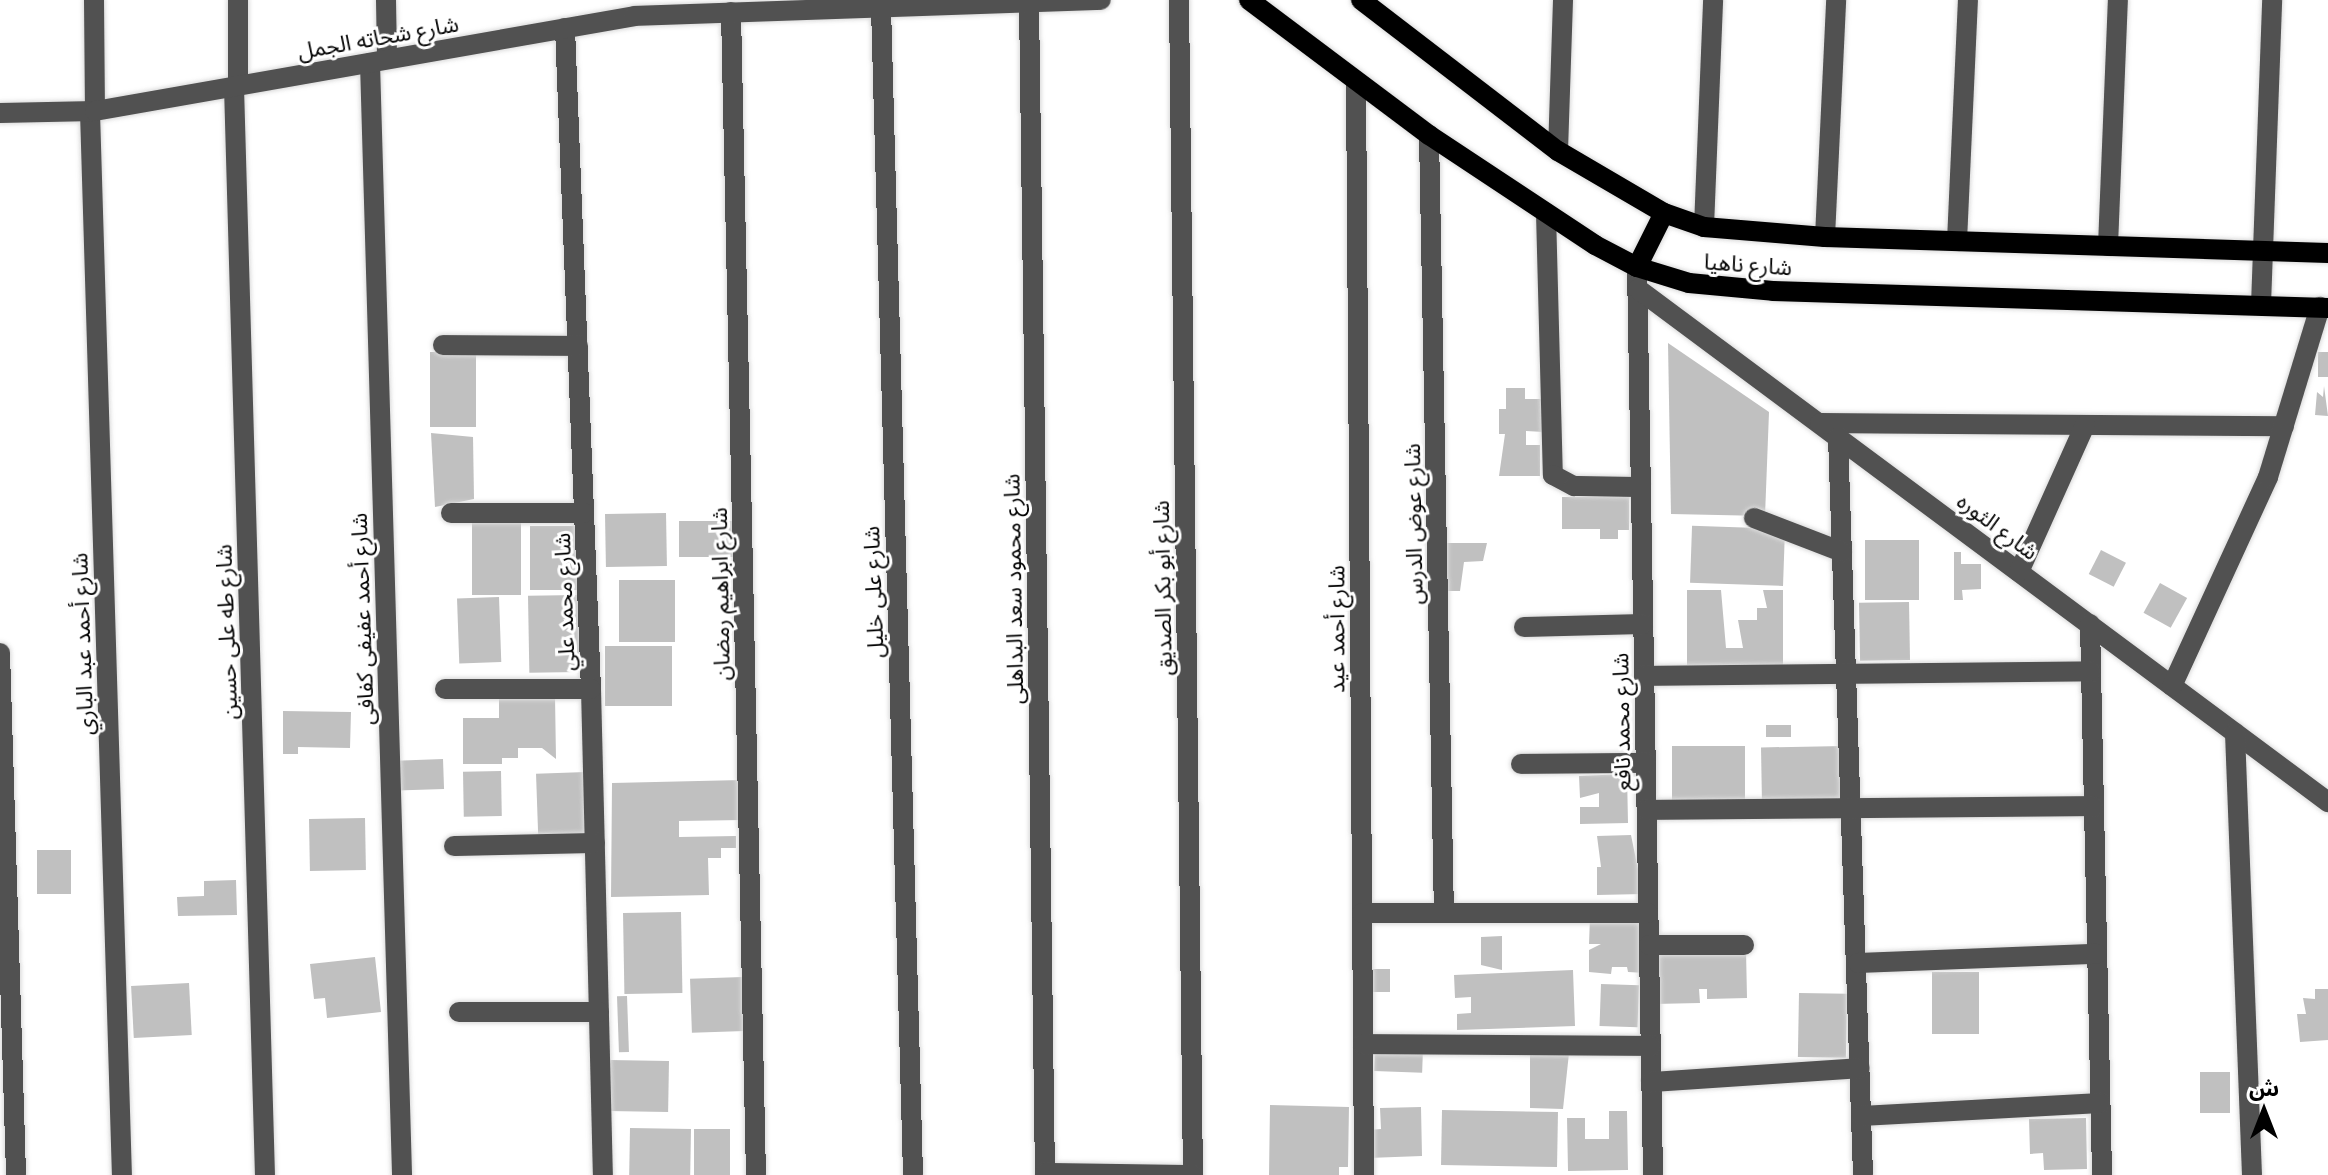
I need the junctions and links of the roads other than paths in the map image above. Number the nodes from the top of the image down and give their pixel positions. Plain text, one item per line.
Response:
1 (94, 0) edge
2 (238, 0) edge
3 (386, 0) edge
4 (1101, 0) edge
5 (1179, 0) edge
6 (1249, 0) edge
7 (1361, 0) edge
8 (1563, 0) edge
9 (1713, 0) edge
10 (1836, 0) edge
11 (1968, 0) edge
12 (2118, 0) edge
13 (2272, 0) edge
14 (1029, 2) junction
15 (920, 3) edge
16 (767, 6) edge
17 (881, 7) junction
18 (635, 8) edge
19 (1380, 8) edge
20 (731, 12) junction
21 (565, 28) junction
22 (378, 61) junction
23 (1356, 82) junction
24 (236, 86) junction
25 (92, 112) junction
26 (0, 113) edge
27 (1429, 135) junction
28 (1558, 151) junction
29 (1546, 213) junction
30 (1664, 213) junction
31 (1704, 227) junction
32 (1825, 237) junction
33 (1957, 241) junction
34 (2108, 246) junction
35 (2263, 251) junction
36 (2328, 253) edge
37 (1637, 267) junction
38 (1638, 289) junction
39 (2261, 305) junction
40 (2324, 308) edge
41 (443, 345) dead end
42 (578, 346) junction
43 (1820, 423) junction
44 (2085, 425) junction
45 (2284, 426) junction
46 (1838, 437) junction
47 (1641, 487) junction
48 (451, 513) dead end
49 (584, 513) junction
50 (1754, 518) dead end
51 (1842, 552) junction
52 (2019, 572) junction
53 (1643, 624) junction
54 (2090, 624) junction
55 (1524, 627) dead end
56 (0, 653) edge
57 (2091, 671) junction
58 (1846, 674) junction
59 (1645, 676) junction
60 (2172, 686) junction
61 (445, 689) dead end
62 (591, 689) junction
63 (2235, 733) junction
64 (1646, 763) junction
65 (1521, 764) dead end
66 (2328, 802) edge
67 (2093, 806) junction
68 (1849, 808) junction
69 (1647, 810) junction
70 (595, 843) junction
71 (454, 846) dead end
72 (1362, 913) junction
73 (1444, 913) junction
74 (1648, 913) junction
75 (1649, 945) junction
76 (1744, 945) dead end
77 (2097, 954) junction
78 (1858, 963) junction
79 (459, 1012) dead end
80 (599, 1012) junction
81 (1363, 1044) junction
82 (1651, 1046) junction
83 (1860, 1068) junction
84 (1651, 1082) junction
85 (2100, 1103) junction
86 (1862, 1116) junction
87 (1045, 1174) edge
88 (16, 1175) edge
89 (122, 1175) edge
90 (265, 1175) edge
91 (402, 1175) edge
92 (603, 1175) edge
93 (756, 1175) edge
94 (913, 1175) edge
95 (1193, 1175) edge
96 (1364, 1175) edge
97 (1653, 1175) edge
98 (1863, 1175) edge
99 (2102, 1175) edge
100 (2252, 1175) edge

1 - 25 street, شارع أحمد عبد الباري
2 - 24 street, شارع طه على حسين
3 - 22 street, شارع أحمد عفيفى كفافى
4 - 14 street, شارع شحاته الجمل
5 - 95 street, شارع أبو بكر الصديق
6 - 23 main road, شارع ناهيا
7 - 19 main road, شارع ناهيا
8 - 28 street
9 - 31 street
10 - 32 street
11 - 33 street
12 - 34 street
13 - 35 street
14 - 15 street, شارع شحاته الجمل
14 - 87 street, شارع محمود سعد البداهلى
15 - 17 street, شارع شحاته الجمل
16 - 17 street, شارع شحاته الجمل
16 - 20 street, شارع شحاته الجمل
17 - 94 street, شارع على خليل
18 - 20 street, شارع شحاته الجمل
18 - 21 street, شارع شحاته الجمل
19 - 28 main road, شارع ناهيا
20 - 93 street, شارع ابراهيم رمضان
21 - 22 street, شارع شحاته الجمل
21 - 42 street, شارع محمد علي
22 - 24 street, شارع شحاته الجمل
22 - 91 street, شارع أحمد عفيفى كفافى
23 - 27 main road, شارع ناهيا
23 - 72 street, شارع أحمد عيد
24 - 25 street, شارع شحاته الجمل
24 - 90 street, شارع طه على حسين
25 - 26 street, شارع شحاته الجمل
25 - 89 street, شارع أحمد عبد الباري
27 - 29 main road, شارع ناهيا
27 - 73 street, شارع عوض الدرس
28 - 30 main road, شارع ناهيا
29 - 37 main road, شارع ناهيا
29 - 47 street
30 - 31 main road, شارع ناهيا
30 - 37 main road
31 - 32 main road, شارع ناهيا
32 - 33 main road, شارع ناهيا
33 - 34 main road, شارع ناهيا
34 - 35 main road, شارع ناهيا
35 - 36 main road, شارع ناهيا
35 - 39 street
37 - 38 street, شارع محمد نافع
37 - 39 main road, شارع ناهيا
38 - 43 street, شارع الثوره
38 - 47 street, شارع محمد نافع
39 - 40 main road, شارع ناهيا
40 - 45 street
41 - 42 street
42 - 49 street, شارع محمد علي
43 - 44 street
43 - 46 street, شارع الثوره
44 - 45 street
44 - 52 street
45 - 60 street
46 - 51 street
46 - 52 street, شارع الثوره
47 - 53 street, شارع محمد نافع
48 - 49 street
49 - 62 street, شارع محمد علي
50 - 51 street
51 - 58 street
52 - 54 street, شارع الثوره
53 - 55 street
53 - 59 street, شارع محمد نافع
54 - 57 street
54 - 60 street, شارع الثوره
56 - 88 street
57 - 58 street
57 - 67 street
58 - 59 street
58 - 68 street
59 - 64 street, شارع محمد نافع
60 - 63 street, شارع الثوره
61 - 62 street
62 - 70 street, شارع محمد علي
63 - 66 street, شارع الثوره
63 - 100 street
64 - 65 street
64 - 69 street, شارع محمد نافع
67 - 68 street
67 - 77 street
68 - 69 street
68 - 78 street
69 - 74 street, شارع محمد نافع
70 - 71 street
70 - 80 street, شارع محمد علي
72 - 73 street
72 - 81 street, شارع أحمد عيد
73 - 74 street
74 - 75 street, شارع محمد نافع
75 - 76 street
75 - 82 street, شارع محمد نافع
77 - 78 street
77 - 85 street
78 - 83 street
79 - 80 street
80 - 92 street, شارع محمد علي
81 - 82 street
81 - 96 street, شارع أحمد عيد
82 - 84 street, شارع محمد نافع
83 - 84 street
83 - 86 street
84 - 97 street, شارع محمد نافع
85 - 86 street
85 - 99 street
86 - 98 street
87 - 95 street

